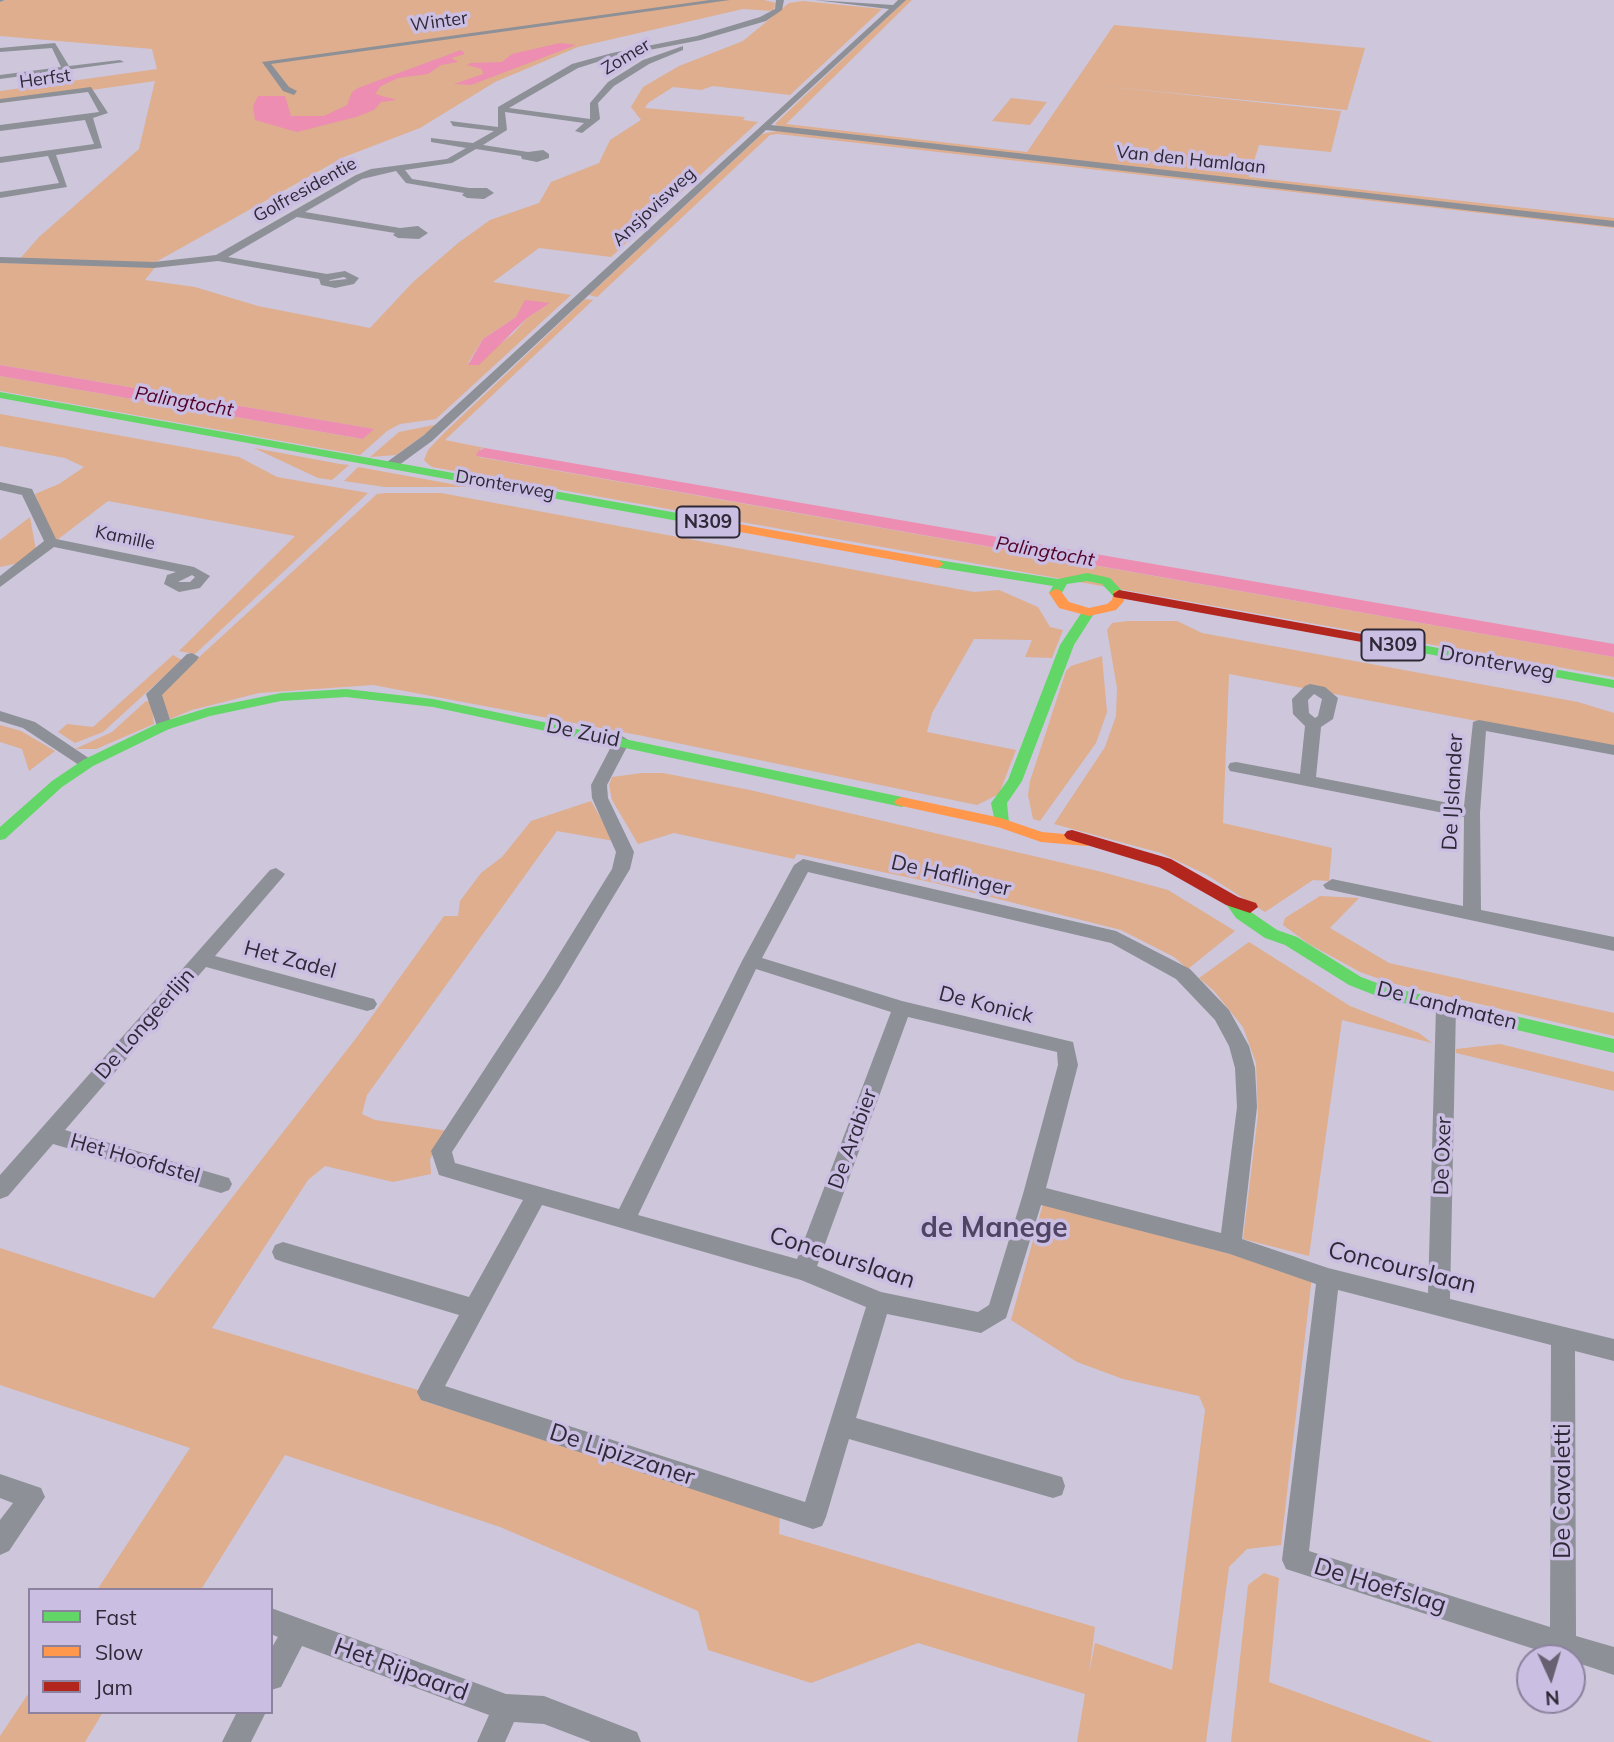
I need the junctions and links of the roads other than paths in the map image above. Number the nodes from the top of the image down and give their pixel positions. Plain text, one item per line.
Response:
1 (726, 0) edge
2 (770, 0) edge
3 (780, 0) edge
4 (818, 0) edge
5 (843, 0) edge
6 (897, 4) edge
7 (698, 38) junction
8 (0, 50) edge
9 (120, 62) dead end
10 (66, 69) junction
11 (0, 77) edge
12 (294, 93) dead end
13 (0, 101) edge
14 (501, 109) junction
15 (88, 117) junction
16 (593, 122) junction
17 (453, 123) dead end
18 (764, 127) junction
19 (0, 128) edge
20 (503, 130) junction
21 (579, 131) dead end
22 (435, 140) dead end
23 (477, 146) junction
24 (51, 153) junction
25 (526, 154) dead end
26 (0, 160) edge
27 (398, 168) junction
28 (469, 191) dead end
29 (0, 195) edge
30 (293, 213) junction
31 (1614, 224) edge
32 (401, 231) dead end
33 (218, 258) junction
34 (0, 260) edge
35 (327, 276) dead end
36 (0, 395) edge
37 (398, 466) junction
38 (0, 486) edge
39 (51, 542) junction
40 (19, 568) junction
41 (191, 571) dead end
42 (0, 572) edge
43 (0, 583) edge
44 (1057, 588) junction
45 (1117, 599) junction
46 (1070, 608) junction
47 (1089, 612) junction
48 (1067, 645) junction
49 (192, 657) dead end
50 (1614, 684) edge
51 (0, 716) edge
52 (1314, 725) dead end
53 (164, 726) junction
54 (622, 741) junction
55 (1614, 750) edge
56 (88, 763) junction
57 (1236, 767) dead end
58 (1307, 781) junction
59 (1472, 813) junction
60 (1001, 823) junction
61 (0, 835) edge
62 (276, 874) dead end
63 (1332, 885) dead end
64 (1472, 913) junction
65 (1614, 944) edge
66 (201, 960) junction
67 (751, 961) junction
68 (368, 1004) dead end
69 (1446, 1007) junction
70 (902, 1008) junction
71 (1614, 1046) edge
72 (49, 1134) junction
73 (7, 1171) edge
74 (221, 1184) dead end
75 (0, 1190) edge
76 (1034, 1194) junction
77 (536, 1196) junction
78 (625, 1220) junction
79 (1230, 1245) junction
80 (283, 1252) dead end
81 (804, 1271) junction
82 (1328, 1278) junction
83 (879, 1302) junction
84 (1439, 1304) junction
85 (474, 1309) junction
86 (1563, 1338) junction
87 (1614, 1350) edge
88 (842, 1424) junction
89 (0, 1486) edge
90 (1053, 1486) dead end
91 (0, 1542) edge
92 (284, 1626) edge
93 (1563, 1644) joint
94 (1586, 1652) edge
95 (1614, 1661) edge
96 (273, 1669) edge
97 (506, 1708) junction
98 (251, 1714) edge
99 (236, 1742) edge
100 (491, 1742) edge
101 (627, 1742) edge

1 - 12 street, Winter
2 - 3 street
3 - 7 street
4 - 6 street
5 - 6 street
6 - 18 street, Ansjovisweg
7 - 14 street
7 - 16 street, Zomer
8 - 10 street, Herfst
9 - 10 street, Herfst
10 - 11 street, Herfst
13 - 15 street, Herfst
14 - 16 street
14 - 20 street
15 - 19 street
15 - 24 street
16 - 21 street
17 - 20 street
18 - 31 street, Van den Hamlaan
18 - 37 street, Ansjovisweg
20 - 23 street, Golfresidentie
22 - 23 street
23 - 25 street
23 - 27 street, Golfresidentie
24 - 26 street
24 - 29 street
27 - 28 street
27 - 30 street, Golfresidentie
30 - 32 street
30 - 33 street, Golfresidentie
33 - 34 street, Golfresidentie
33 - 35 street
36 - 37 main road, Dronterweg / N309
37 - 44 main road, Dronterweg / N309
38 - 39 street
39 - 40 street
39 - 41 street, Kamille
40 - 42 street
40 - 43 street
44 - 45 main road, N309
44 - 46 main road, N309
45 - 47 main road, N309
45 - 50 main road, Dronterweg / N309
46 - 47 main road, N309
46 - 48 main road
47 - 48 main road
48 - 60 main road
49 - 53 street
51 - 56 street
52 - 58 street
53 - 54 main road, De Zuid
53 - 56 main road, De Zuid
54 - 60 main road, De Zuid
54 - 77 street, Concourslaan
55 - 59 street, De IJslander
56 - 61 main road, De Zuid
57 - 58 street
58 - 59 street
59 - 64 street, De IJslander
60 - 69 main road, De Landmaten
62 - 66 street, De Longeerlijn
63 - 64 street
64 - 65 street
66 - 68 street, Het Zadel
66 - 72 street, De Longeerlijn
67 - 70 street, De Konick
67 - 78 street, De Haflinger
67 - 79 street, De Haflinger
69 - 71 main road, De Landmaten
69 - 84 street, De Oxer
70 - 76 street, De Konick
70 - 81 street, De Arabier
72 - 73 street, De Longeerlijn
72 - 74 street, Het Hoofdstel
73 - 75 street, De Longeerlijn
76 - 79 street, Concourslaan
76 - 83 street, Concourslaan
77 - 78 street, Concourslaan
77 - 85 street, De Lipizzaner
78 - 81 street, Concourslaan
79 - 82 street, Concourslaan
80 - 85 street
81 - 83 street, Concourslaan
82 - 84 street, Concourslaan
82 - 93 street, De Hoefslag
83 - 88 street, De Lipizzaner
84 - 86 street, Concourslaan
85 - 88 street, De Lipizzaner
86 - 87 street, Concourslaan
86 - 93 street, De Cavaletti
88 - 90 street
89 - 91 street
92 - 96 street, Het Rijpaard
92 - 97 street, Het Rijpaard
94 - 95 street, De Hoefslag
97 - 100 street
97 - 101 street, Het Rijpaard
98 - 99 street

